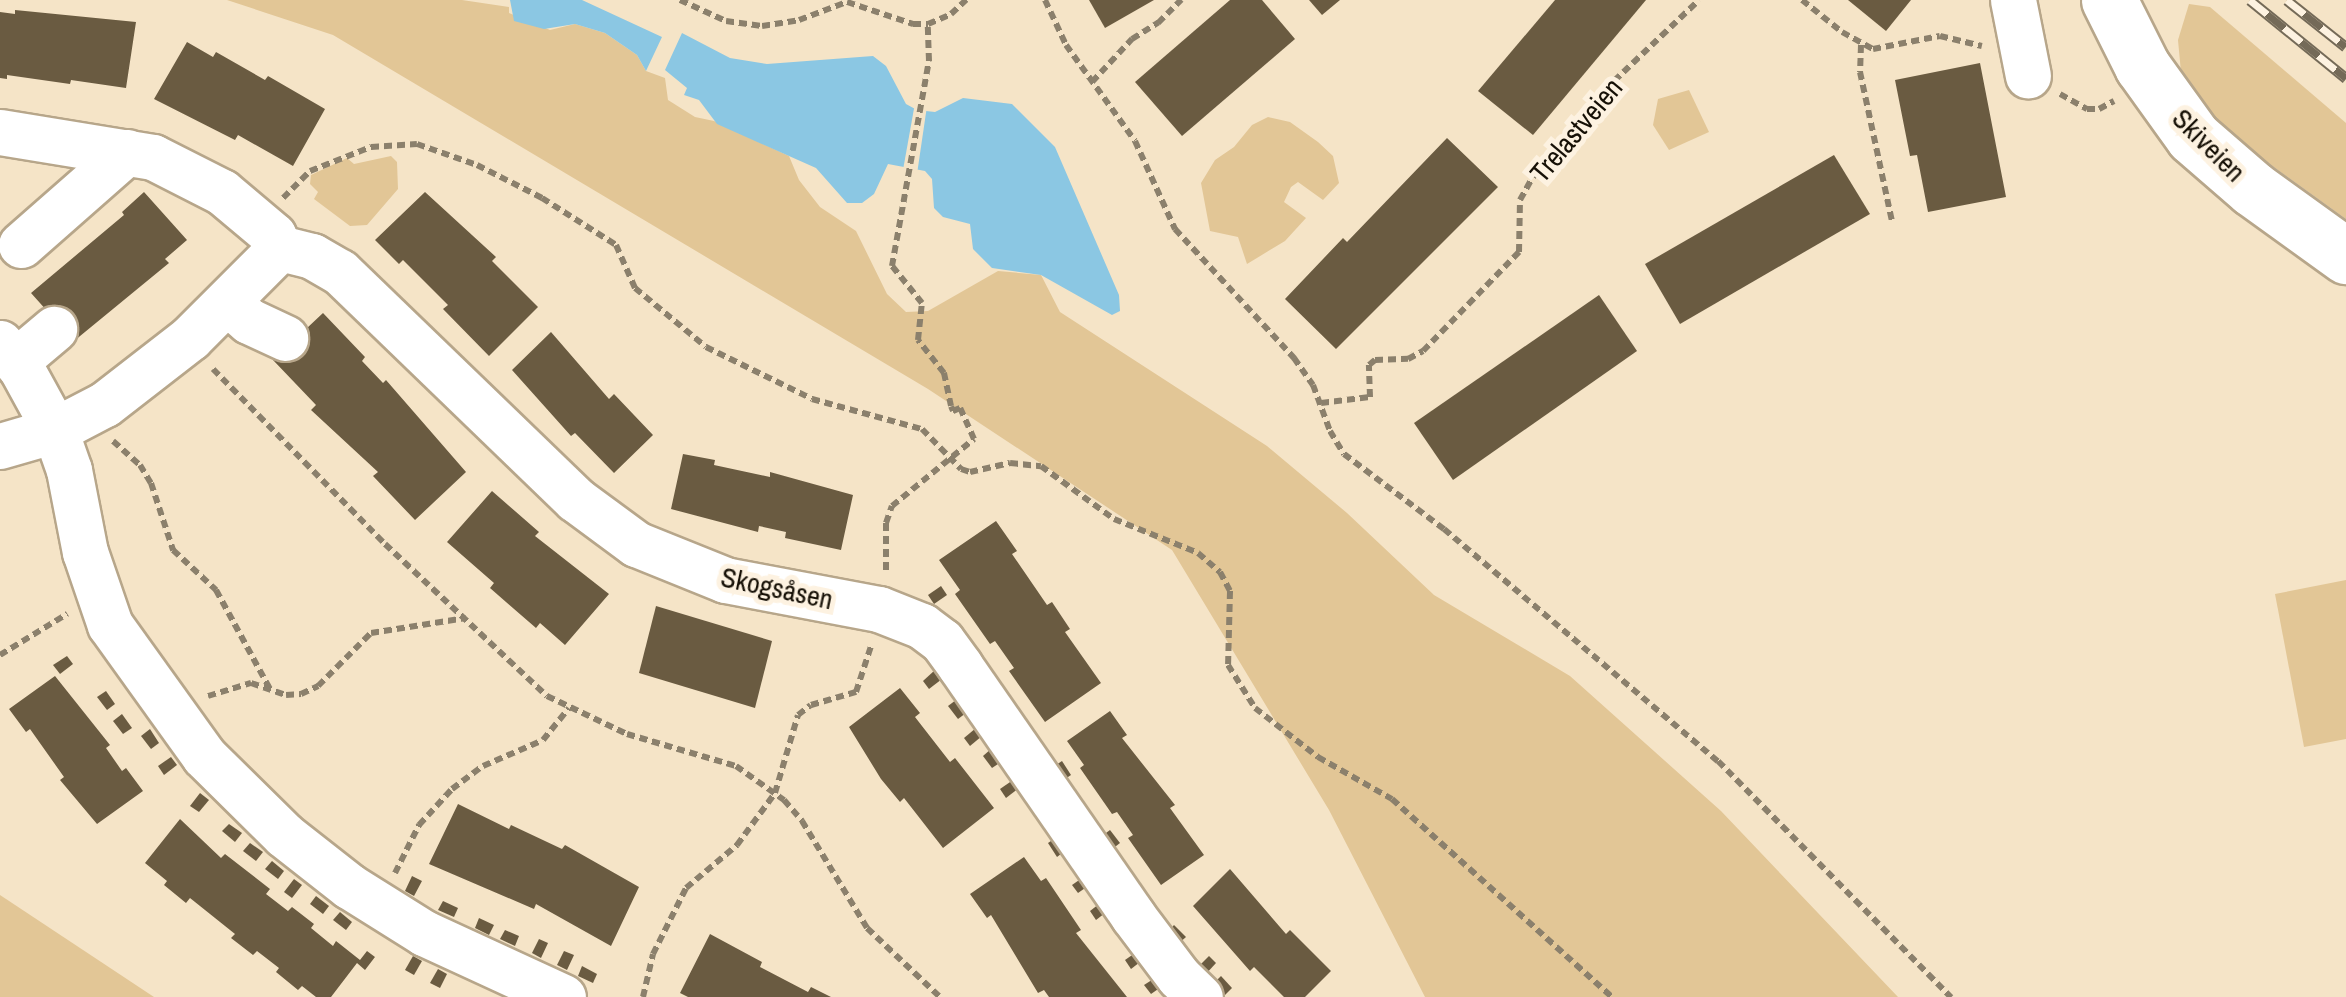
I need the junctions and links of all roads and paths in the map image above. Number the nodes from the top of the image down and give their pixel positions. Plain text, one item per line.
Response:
1 (680, 0) edge
2 (966, 0) edge
3 (1045, 0) edge
4 (1181, 0) edge
5 (1699, 0) edge
6 (1802, 0) edge
7 (2013, 0) edge
8 (2108, 0) edge
9 (928, 24) junction
10 (2028, 76) dead end
11 (1092, 82) junction
12 (0, 132) edge
13 (126, 152) junction
14 (1892, 221) dead end
15 (272, 237) junction
16 (20, 245) dead end
17 (2346, 256) edge
18 (227, 302) junction
19 (54, 329) dead end
20 (190, 338) junction
21 (286, 338) dead end
22 (8, 352) edge
23 (1321, 403) junction
24 (72, 421) junction
25 (0, 446) edge
26 (950, 460) junction
27 (98, 595) junction
28 (879, 609) junction
29 (467, 618) junction
30 (0, 655) edge
31 (270, 689) junction
32 (569, 708) junction
33 (171, 714) junction
34 (775, 793) junction
35 (380, 906) junction
36 (563, 997) edge
37 (644, 997) edge
38 (940, 997) edge
39 (1200, 997) edge
40 (1612, 997) edge
41 (1951, 997) edge

1 - 9 path
2 - 9 path
3 - 11 path
4 - 11 path
5 - 23 path, Trelastveien
6 - 14 path
7 - 10 street
8 - 17 main road, Skiveien
9 - 26 path
11 - 23 path
12 - 13 street, Skogsåsen
13 - 15 street, Skogsåsen
13 - 16 street
15 - 18 street
15 - 26 path
15 - 28 street, Skogsåsen
18 - 20 street
18 - 21 street
19 - 22 street
20 - 24 street
20 - 29 path
22 - 24 street
23 - 41 path
24 - 25 street
24 - 27 street
24 - 31 path
26 - 28 path
26 - 40 path
27 - 30 path
27 - 33 street
28 - 34 path
28 - 39 street, Skogsåsen
29 - 31 path
29 - 32 path
31 - 33 path
32 - 34 path
32 - 35 path
33 - 35 street
34 - 37 path
34 - 38 path
35 - 36 street

